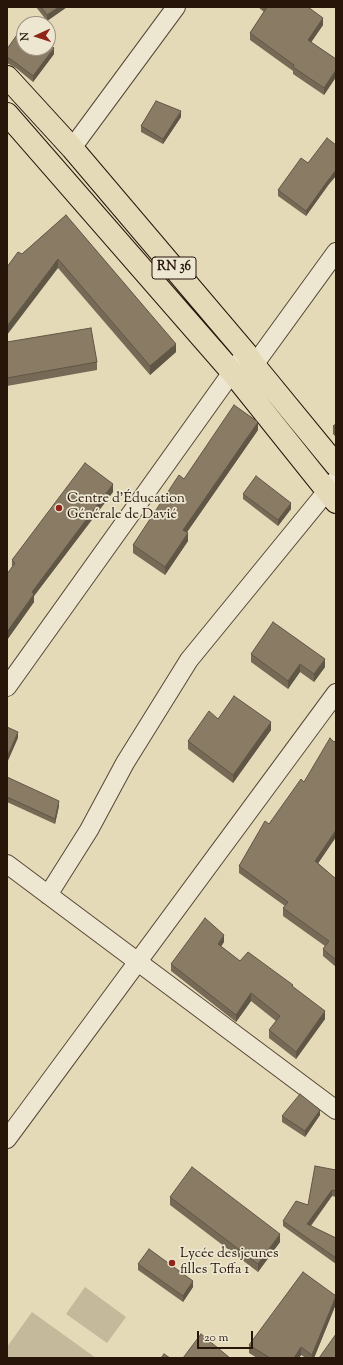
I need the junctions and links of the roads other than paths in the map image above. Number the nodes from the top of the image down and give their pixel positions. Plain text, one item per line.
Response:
1 (176, 7) edge
2 (7, 77) edge
3 (7, 114) edge
4 (72, 148) junction
5 (336, 252) edge
6 (250, 359) junction
7 (232, 372) junction
8 (336, 465) edge
9 (333, 491) edge
10 (7, 687) edge
11 (336, 693) edge
12 (7, 864) edge
13 (48, 895) junction
14 (137, 961) junction
15 (336, 1110) edge
16 (7, 1139) edge

1 - 4 street
2 - 4 main road, RN 36
3 - 7 main road, RN 36
4 - 6 main road, RN 36
5 - 6 street
6 - 7 street
6 - 8 main road, RN 36
7 - 9 main road, RN 36
7 - 10 street
9 - 13 street
11 - 14 street
12 - 13 street
13 - 14 street
14 - 15 street
14 - 16 street

